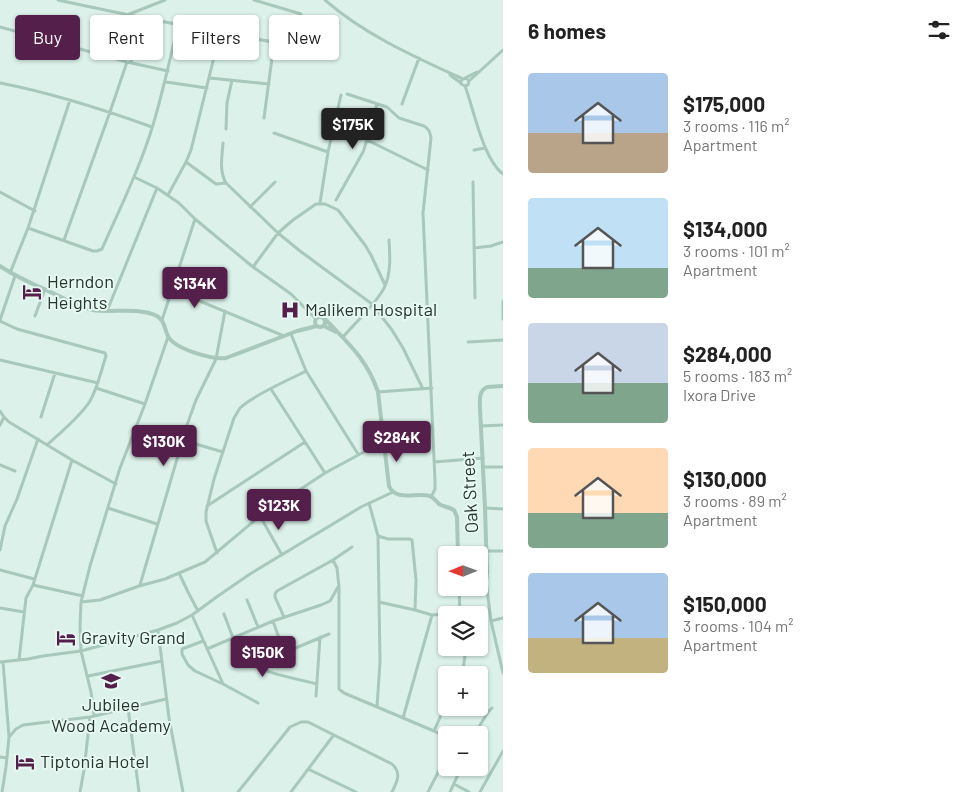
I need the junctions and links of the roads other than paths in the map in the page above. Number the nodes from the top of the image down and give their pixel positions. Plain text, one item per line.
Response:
1 (58, 0) edge
2 (166, 0) edge
3 (254, 0) edge
4 (325, 0) edge
5 (301, 14) dead end
6 (127, 15) joint
7 (0, 27) edge
8 (173, 48) edge
9 (503, 50) edge
10 (419, 58) junction
11 (214, 60) edge
12 (272, 60) edge
13 (129, 62) junction
14 (443, 70) junction
15 (168, 71) junction
16 (210, 78) junction
17 (232, 80) junction
18 (166, 82) junction
19 (466, 82) junction
20 (0, 83) edge
21 (269, 84) junction
22 (207, 88) junction
23 (347, 94) dead end
24 (341, 95) dead end
25 (70, 100) junction
26 (377, 104) junction
27 (402, 104) dead end
28 (110, 112) junction
29 (264, 118) dead end
30 (152, 127) junction
31 (226, 129) dead end
32 (274, 133) dead end
33 (368, 140) junction
34 (223, 143) dead end
35 (485, 148) junction
36 (474, 150) dead end
37 (328, 152) junction
38 (186, 162) junction
39 (428, 170) junction
40 (503, 174) edge
41 (134, 177) junction
42 (275, 182) dead end
43 (473, 182) dead end
44 (226, 183) junction
45 (157, 188) junction
46 (0, 192) edge
47 (168, 195) junction
48 (336, 200) dead end
49 (320, 203) junction
50 (250, 207) junction
51 (34, 211) junction
52 (195, 219) junction
53 (28, 228) junction
54 (278, 233) junction
55 (64, 240) junction
56 (389, 240) dead end
57 (503, 242) edge
58 (474, 248) junction
59 (0, 266) edge
60 (253, 267) junction
61 (10, 273) junction
62 (15, 276) junction
63 (385, 285) junction
64 (45, 289) junction
65 (173, 290) junction
66 (475, 298) dead end
67 (503, 301) edge
68 (301, 304) junction
69 (372, 304) junction
70 (107, 311) junction
71 (225, 311) junction
72 (36, 316) dead end
73 (324, 318) junction
74 (503, 318) edge
75 (0, 320) edge
76 (162, 320) junction
77 (316, 322) junction
78 (324, 326) junction
79 (291, 334) junction
80 (284, 336) junction
81 (341, 336) junction
82 (168, 337) junction
83 (503, 340) edge
84 (468, 342) dead end
85 (216, 359) junction
86 (0, 360) edge
87 (306, 371) junction
88 (55, 373) junction
89 (98, 383) junction
90 (503, 386) edge
91 (96, 388) junction
92 (432, 388) junction
93 (271, 389) junction
94 (423, 389) junction
95 (378, 392) junction
96 (145, 404) junction
97 (0, 411) edge
98 (4, 417) junction
99 (41, 417) dead end
100 (0, 425) edge
101 (503, 425) edge
102 (481, 426) junction
103 (38, 439) junction
104 (182, 440) junction
105 (384, 440) junction
106 (305, 442) junction
107 (47, 445) junction
108 (223, 452) junction
109 (358, 454) junction
110 (483, 458) junction
111 (72, 460) junction
112 (434, 462) junction
113 (0, 464) edge
114 (483, 467) junction
115 (503, 467) edge
116 (14, 471) dead end
117 (325, 473) junction
118 (116, 484) junction
119 (392, 492) junction
120 (432, 497) junction
121 (369, 502) junction
122 (207, 507) junction
123 (108, 508) junction
124 (485, 508) junction
125 (503, 509) edge
126 (260, 516) junction
127 (157, 524) junction
128 (378, 536) junction
129 (458, 546) edge
130 (486, 546) edge
131 (352, 547) dead end
132 (0, 550) edge
133 (488, 551) edge
134 (503, 551) edge
135 (217, 553) junction
136 (282, 555) junction
137 (333, 560) junction
138 (0, 570) edge
139 (179, 573) junction
140 (34, 579) junction
141 (33, 585) junction
142 (139, 586) junction
143 (339, 587) junction
144 (83, 596) junction
145 (488, 596) edge
146 (247, 600) dead end
147 (81, 602) junction
148 (379, 602) junction
149 (0, 608) edge
150 (415, 610) junction
151 (198, 611) junction
152 (24, 612) junction
153 (224, 614) dead end
154 (192, 616) junction
155 (432, 616) junction
156 (438, 616) edge
157 (284, 617) junction
158 (503, 618) edge
159 (273, 621) junction
160 (491, 621) junction
161 (258, 628) junction
162 (158, 630) junction
163 (330, 634) dead end
164 (235, 637) junction
165 (320, 637) junction
166 (203, 641) junction
167 (207, 649) junction
168 (81, 651) junction
169 (284, 652) junction
170 (19, 660) junction
171 (162, 661) junction
172 (2, 662) edge
173 (254, 665) junction
174 (503, 673) edge
175 (88, 676) junction
176 (223, 684) junction
177 (316, 684) junction
178 (316, 696) dead end
179 (166, 699) junction
180 (258, 703) dead end
181 (377, 707) junction
182 (128, 708) junction
183 (492, 708) dead end
184 (92, 716) junction
185 (440, 716) edge
186 (403, 718) junction
187 (479, 726) edge
188 (434, 730) junction
189 (438, 732) edge
190 (333, 736) junction
191 (9, 737) junction
192 (503, 751) edge
193 (0, 757) edge
194 (7, 758) junction
195 (308, 769) junction
196 (438, 774) edge
197 (458, 776) edge
198 (454, 784) junction
199 (2, 792) edge
200 (80, 792) edge
201 (139, 792) edge
202 (183, 792) edge
203 (238, 792) edge
204 (290, 792) edge
205 (356, 792) edge
206 (392, 792) edge
207 (428, 792) edge
208 (450, 792) edge
209 (469, 792) edge
210 (480, 792) edge

1 - 6 street
2 - 6 street
3 - 5 street
4 - 10 street
7 - 13 street
8 - 15 street
9 - 19 street
10 - 14 street
10 - 27 street
11 - 16 street
12 - 21 street
13 - 15 street
13 - 28 street
14 - 19 street
14 - 19 street
15 - 18 street
16 - 17 street
16 - 22 street
17 - 21 street
17 - 31 street
18 - 22 street
18 - 30 street
19 - 35 street
20 - 25 street
21 - 29 street
22 - 38 street
23 - 26 street
24 - 37 street
25 - 28 street
25 - 51 street
26 - 33 street
26 - 39 street
28 - 30 street
28 - 55 street
30 - 41 street
32 - 37 street
33 - 39 street
33 - 48 street
34 - 44 street
35 - 36 street
35 - 40 street
37 - 49 street
38 - 44 street
38 - 47 street
39 - 92 street
41 - 45 street
41 - 55 street
42 - 50 street
43 - 58 street
44 - 50 street
45 - 47 street
45 - 70 street
46 - 51 street
47 - 52 street
49 - 54 street
49 - 63 street
50 - 54 street
51 - 53 street
52 - 60 street
52 - 65 street
53 - 55 street
53 - 61 street
54 - 60 street
54 - 69 street
56 - 63 street
57 - 58 street
58 - 66 street
59 - 61 street
60 - 68 street
61 - 62 street
62 - 64 street
62 - 75 street
63 - 69 street
64 - 70 street
64 - 72 street
65 - 71 street
65 - 76 street
67 - 74 street
68 - 73 street
68 - 77 street
69 - 81 street
69 - 94 street
70 - 76 street
71 - 80 street
71 - 85 street
73 - 77 street
73 - 78 street
73 - 81 street
75 - 89 street
76 - 82 street
77 - 78 street
77 - 79 street
78 - 81 street
79 - 80 street
79 - 87 street
80 - 85 street
81 - 95 street
82 - 85 street
82 - 96 street
83 - 84 street
85 - 104 street
86 - 88 street
87 - 93 street
87 - 109 street
88 - 89 street
88 - 99 street
89 - 91 street
90 - 102 street, Oak Street
91 - 96 street
91 - 107 street
92 - 94 street
92 - 112 street
93 - 106 street
93 - 108 street
94 - 95 street
95 - 105 street
96 - 118 street
97 - 98 street
98 - 100 street
98 - 103 street
101 - 102 street
102 - 110 street, Oak Street
103 - 107 street
103 - 132 street
104 - 108 street
104 - 127 street
105 - 109 street
105 - 119 street
106 - 117 street
106 - 122 street
107 - 111 street
108 - 122 street
109 - 117 street
110 - 112 street
110 - 114 street, Oak Street
111 - 118 street
111 - 140 street
112 - 120 street
113 - 116 street
114 - 115 street
114 - 124 street, Oak Street
117 - 126 street
118 - 123 street
119 - 120 street
119 - 121 street
120 - 129 street
121 - 128 street
121 - 136 street
122 - 135 street
123 - 127 street
123 - 144 street
124 - 125 street
124 - 130 street, Oak Street
126 - 135 street
126 - 136 street
127 - 142 street
128 - 148 street
128 - 150 street
131 - 137 street
133 - 134 street
135 - 139 street
136 - 151 street
137 - 143 street
137 - 157 street
138 - 140 street
139 - 142 street
139 - 151 street
140 - 141 street
141 - 144 street
141 - 152 street
142 - 147 street
143 - 157 street
143 - 181 street
144 - 147 street
145 - 160 street, Oak Street
146 - 161 street
147 - 168 street
148 - 150 street
148 - 181 street
149 - 152 street
150 - 155 street
151 - 154 street
152 - 170 street
153 - 164 street
154 - 162 street
154 - 166 street
155 - 156 street
155 - 186 street
157 - 159 street
158 - 160 street
159 - 161 street
159 - 169 street
160 - 174 street, Oak Street
161 - 164 street
162 - 168 street
162 - 171 street
163 - 165 street
164 - 167 street
164 - 173 street
165 - 169 street
165 - 177 street
166 - 167 street
166 - 176 street
167 - 176 street
168 - 170 street
168 - 175 street
169 - 173 street
170 - 172 street
171 - 175 street
171 - 179 street
172 - 191 street
173 - 177 street
175 - 184 street
176 - 180 street
177 - 178 street
179 - 182 street
179 - 202 street
181 - 186 street
182 - 184 street
182 - 201 street
183 - 187 street
184 - 191 street
184 - 200 street
185 - 188 street
186 - 188 street
188 - 189 street
190 - 195 street
190 - 203 street
190 - 206 street
191 - 194 street
192 - 210 street
193 - 194 street
194 - 199 street
195 - 204 street
195 - 205 street
196 - 207 street
197 - 198 street
198 - 208 street
198 - 209 street

